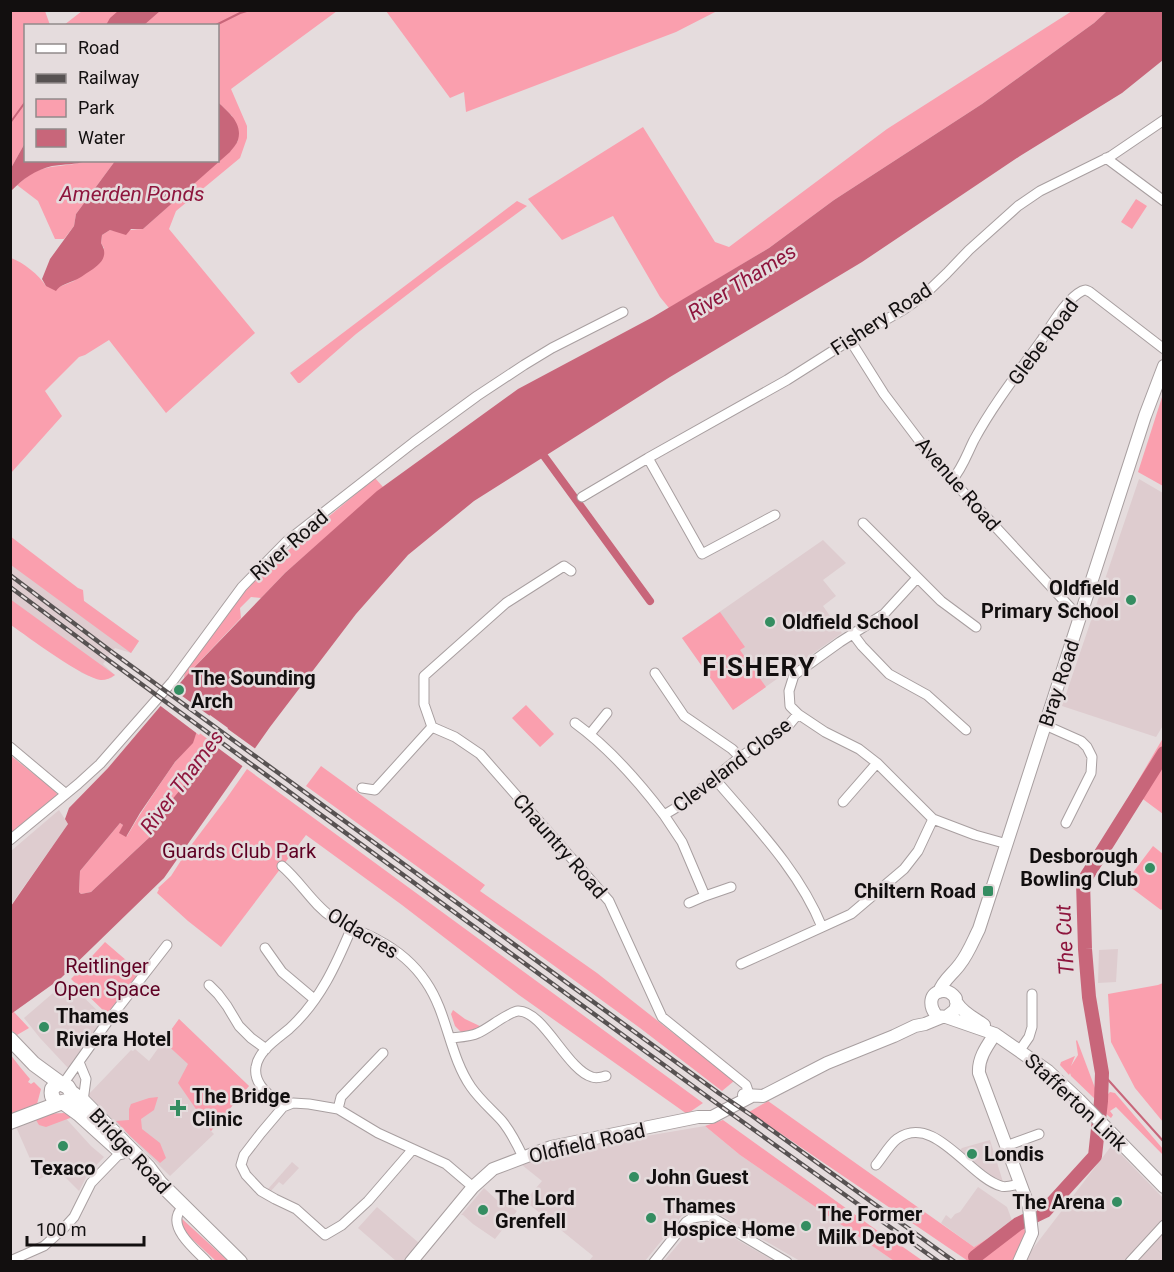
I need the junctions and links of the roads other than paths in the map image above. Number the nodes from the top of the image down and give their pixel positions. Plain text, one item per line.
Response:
1 (1164, 120) edge
2 (1106, 158) junction
3 (1164, 201) edge
4 (622, 312) dead end
5 (850, 340) junction
6 (1164, 349) edge
7 (1164, 366) edge
8 (648, 458) junction
9 (952, 480) junction
10 (582, 497) dead end
11 (775, 515) dead end
12 (863, 524) dead end
13 (571, 571) dead end
14 (917, 578) junction
15 (1080, 618) junction
16 (976, 627) dead end
17 (853, 634) junction
18 (655, 673) dead end
19 (607, 714) dead end
20 (798, 714) junction
21 (574, 723) dead end
22 (1045, 725) junction
23 (432, 727) junction
24 (966, 730) dead end
25 (590, 734) junction
26 (10, 747) edge
27 (740, 757) junction
28 (877, 763) junction
29 (715, 779) junction
30 (362, 789) dead end
31 (66, 794) junction
32 (843, 802) dead end
33 (664, 815) junction
34 (933, 819) junction
35 (1066, 823) dead end
36 (10, 840) edge
37 (1007, 844) junction
38 (282, 866) dead end
39 (731, 887) dead end
40 (705, 896) junction
41 (689, 903) dead end
42 (352, 927) junction
43 (822, 927) junction
44 (167, 945) dead end
45 (265, 948) dead end
46 (741, 964) dead end
47 (958, 968) junction
48 (209, 985) dead end
49 (939, 992) junction
50 (1032, 994) dead end
51 (314, 999) junction
52 (955, 999) junction
53 (931, 1006) junction
54 (939, 1018) junction
55 (915, 1026) junction
56 (995, 1034) junction
57 (450, 1038) junction
58 (13, 1042) edge
59 (267, 1048) junction
60 (1020, 1050) junction
61 (383, 1053) dead end
62 (79, 1062) junction
63 (606, 1076) dead end
64 (60, 1093) junction
65 (750, 1096) junction
66 (83, 1101) junction
67 (283, 1107) junction
68 (338, 1109) junction
69 (10, 1122) edge
70 (1040, 1134) dead end
71 (1006, 1146) junction
72 (413, 1149) junction
73 (121, 1152) junction
74 (523, 1157) junction
75 (876, 1165) dead end
76 (160, 1183) junction
77 (1019, 1184) junction
78 (473, 1186) junction
79 (1164, 1187) edge
80 (184, 1207) junction
81 (1164, 1225) edge
82 (10, 1261) edge
83 (413, 1261) edge
84 (207, 1262) edge
85 (240, 1262) edge
86 (654, 1262) edge
87 (787, 1262) edge
88 (1019, 1262) edge
89 (1130, 1262) edge

1 - 2 street, Fishery Road
2 - 3 street
2 - 5 street, Fishery Road
4 - 31 street, River Road
5 - 8 street, Fishery Road
5 - 9 street, Avenue Road
6 - 9 street, Glebe Road
7 - 15 main road, Bray Road
8 - 10 street, Fishery Road
8 - 11 street
9 - 15 street, Avenue Road
12 - 14 street
13 - 23 street
14 - 16 street
14 - 17 street
15 - 22 main road, Bray Road
17 - 20 street
17 - 24 street
18 - 27 street
19 - 25 street
20 - 27 street, Cleveland Close
20 - 28 street
21 - 25 street, Cleveland Close
22 - 35 street
22 - 37 main road, Bray Road
23 - 30 street
23 - 65 street, Chauntry Road
25 - 33 street, Cleveland Close
26 - 31 street
27 - 29 street, Cleveland Close
28 - 32 street
28 - 34 street
29 - 33 street, Cleveland Close
29 - 43 street
31 - 36 street, River Road
33 - 40 street, Cleveland Close
34 - 37 street
34 - 43 street
37 - 47 main road, Bray Road
38 - 42 street, Oldacres
39 - 40 street
40 - 41 street
42 - 51 street
42 - 57 street, Oldacres
43 - 46 street
44 - 62 street
45 - 51 street
47 - 49 main road, Bray Road
47 - 52 main road
48 - 59 street
49 - 52 main road
49 - 53 main road
50 - 60 street
51 - 59 street
52 - 54 main road
52 - 56 main road
53 - 54 main road
53 - 55 main road
54 - 55 main road, Oldfield Road
54 - 56 main road, Stafferton Link
55 - 65 main road, Oldfield Road
56 - 60 main road, Stafferton Link
56 - 71 main road
57 - 63 street
57 - 74 street, Oldacres
58 - 64 main road
59 - 67 street
60 - 79 main road, Stafferton Link
61 - 68 street
62 - 64 street
62 - 66 street
64 - 66 main road, Bridge Road
64 - 69 main road
64 - 73 main road, Bridge Road
65 - 74 main road, Oldfield Road
66 - 76 main road, Bridge Road
67 - 68 street
67 - 72 street
68 - 72 street
70 - 71 street
71 - 77 main road
72 - 78 street
73 - 76 main road, Bridge Road
73 - 82 street
74 - 78 main road, Oldfield Road
75 - 77 street
76 - 80 main road, Bridge Road
77 - 88 main road
78 - 83 main road, Oldfield Road
80 - 84 street
80 - 85 main road, Bridge Road
81 - 89 street
86 - 87 street

